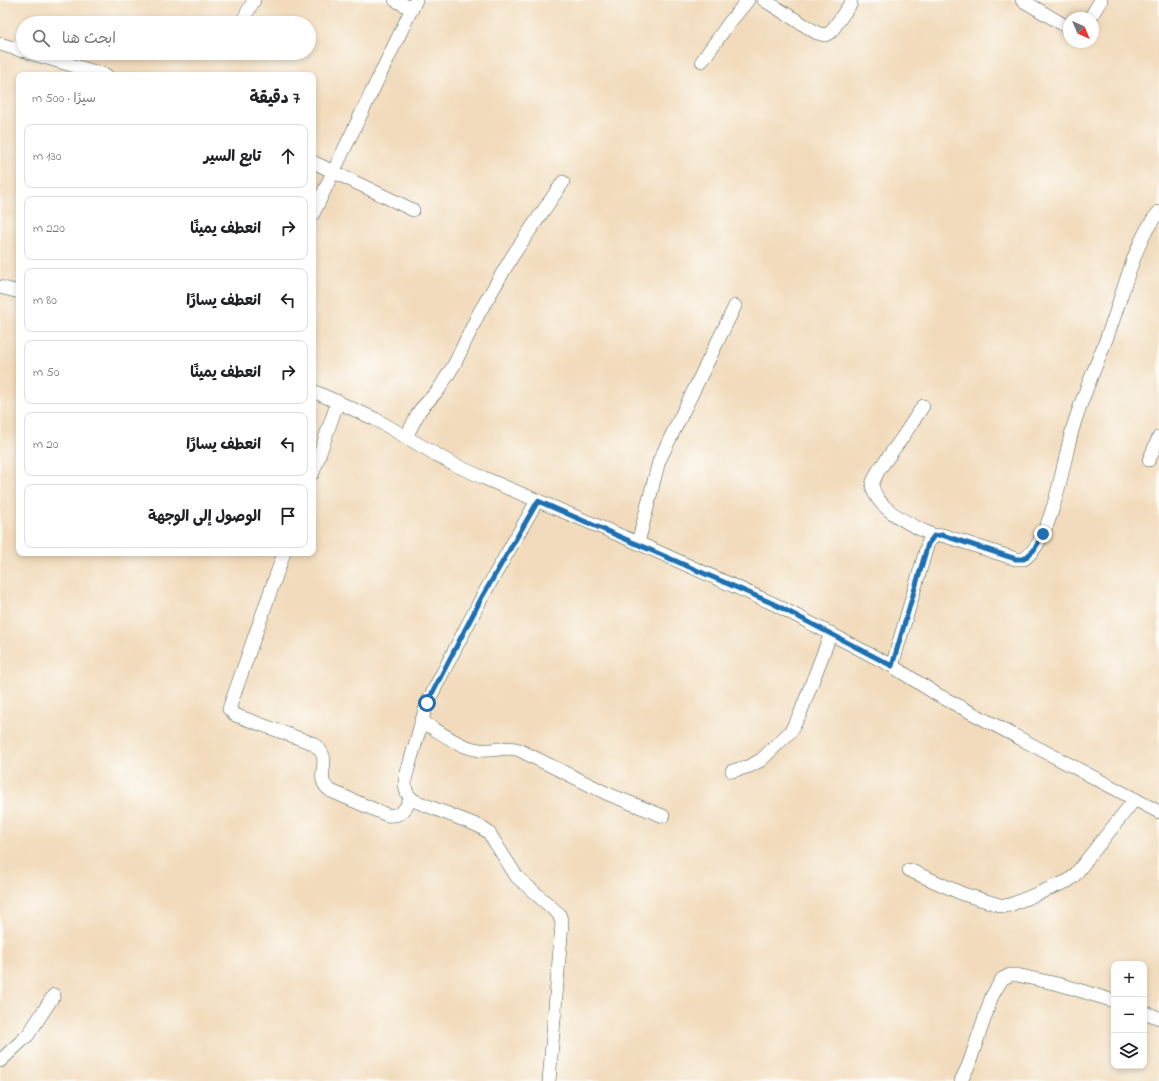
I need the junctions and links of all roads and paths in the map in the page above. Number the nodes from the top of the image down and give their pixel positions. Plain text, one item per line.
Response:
1 (254, 0) edge
2 (394, 0) edge
3 (748, 0) edge
4 (764, 0) edge
5 (1022, 0) edge
6 (1102, 0) edge
7 (851, 3) dead end
8 (414, 4) edge
9 (1094, 12) edge
10 (245, 16) edge
11 (1063, 24) edge
12 (0, 44) edge
13 (16, 49) edge
14 (54, 60) edge
15 (702, 61) dead end
16 (96, 72) edge
17 (316, 164) edge
18 (333, 172) junction
19 (563, 182) dead end
20 (316, 208) edge
21 (413, 210) dead end
22 (1159, 212) edge
23 (0, 287) edge
24 (16, 291) edge
25 (735, 306) dead end
26 (316, 392) edge
27 (338, 401) junction
28 (923, 406) dead end
29 (406, 437) junction
30 (1159, 437) edge
31 (1149, 460) dead end
32 (316, 464) edge
33 (538, 501) junction
34 (934, 536) junction
35 (638, 543) junction
36 (283, 556) edge
37 (831, 633) junction
38 (892, 666) junction
39 (421, 721) junction
40 (732, 772) dead end
41 (410, 798) junction
42 (1135, 799) junction
43 (1159, 812) edge
44 (663, 816) dead end
45 (909, 870) dead end
46 (54, 995) dead end
47 (1111, 1001) edge
48 (1147, 1013) edge
49 (1159, 1018) edge
50 (0, 1061) edge
51 (549, 1081) edge
52 (961, 1081) edge

1 - 10 street
2 - 8 street
3 - 15 street
4 - 7 street
5 - 11 street
6 - 9 street
8 - 18 street
12 - 13 street
14 - 16 street
17 - 18 street
18 - 20 street
18 - 21 street
19 - 29 street
22 - 34 street
23 - 24 street
25 - 35 street
26 - 27 street
27 - 29 street
27 - 32 street
28 - 34 street
29 - 33 street
30 - 31 street
33 - 35 street
33 - 39 street
34 - 38 street
35 - 37 street
36 - 41 street
37 - 38 street
37 - 40 street
38 - 42 street
39 - 41 street
39 - 44 street
41 - 51 street
42 - 43 street
42 - 45 street
46 - 50 street
47 - 52 street
48 - 49 street

